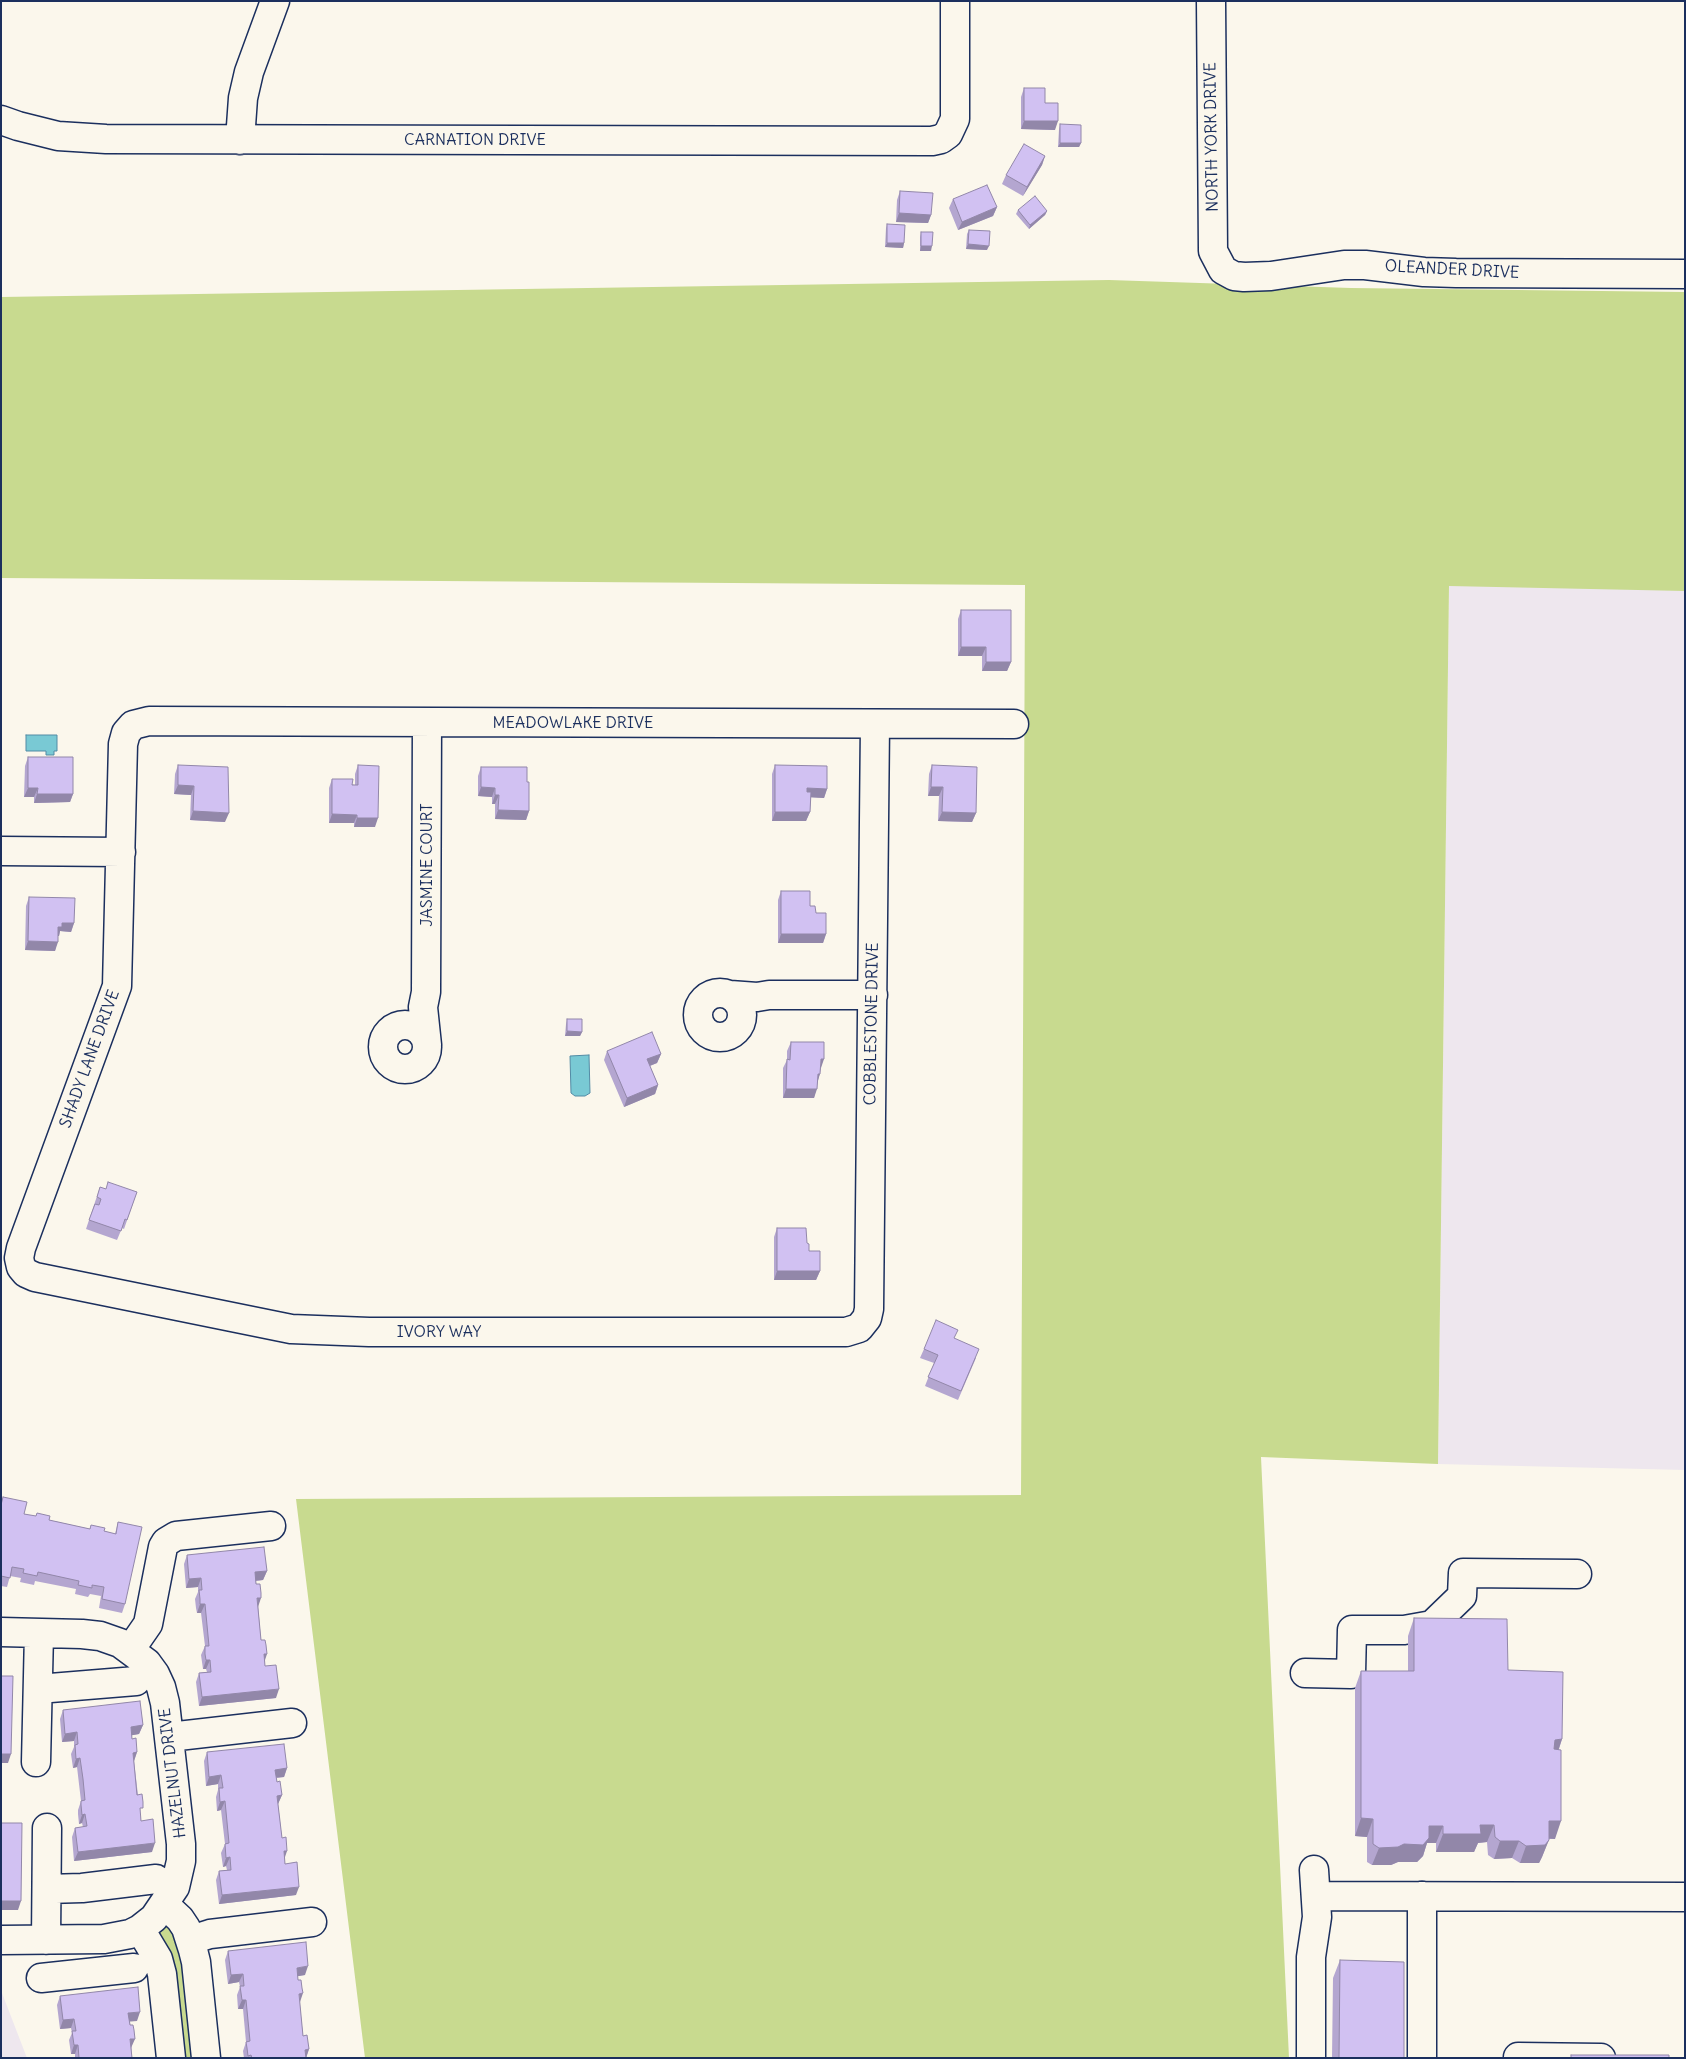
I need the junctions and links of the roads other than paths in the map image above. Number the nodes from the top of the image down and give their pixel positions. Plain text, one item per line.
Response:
1 (275, 1) edge
2 (955, 1) edge
3 (1211, 1) edge
4 (1, 120) edge
5 (240, 140) junction
6 (1223, 270) joint
7 (1685, 274) edge
8 (427, 723) junction
9 (875, 724) junction
10 (1014, 724) dead end
11 (133, 725) joint
12 (1, 851) edge
13 (121, 852) junction
14 (730, 995) junction
15 (873, 995) junction
16 (757, 998) junction
17 (423, 1007) junction
18 (742, 1020) junction
19 (401, 1025) junction
20 (427, 1045) junction
21 (21, 1266) joint
22 (864, 1324) joint
23 (271, 1526) dead end
24 (1576, 1574) dead end
25 (1, 1632) edge
26 (40, 1633) junction
27 (130, 1650) junction
28 (1305, 1673) dead end
29 (136, 1681) dead end
30 (38, 1689) junction
31 (292, 1723) dead end
32 (170, 1737) junction
33 (36, 1762) dead end
34 (47, 1828) dead end
35 (156, 1879) dead end
36 (47, 1889) junction
37 (1422, 1896) junction
38 (1685, 1897) edge
39 (164, 1905) junction
40 (312, 1922) dead end
41 (140, 1929) junction
42 (1, 1940) edge
43 (55, 1940) junction
44 (190, 1940) junction
45 (134, 1968) dead end
46 (1518, 2057) edge
47 (171, 2058) edge
48 (206, 2058) edge
49 (1311, 2058) edge
50 (1422, 2058) edge
51 (1601, 2058) edge

1 - 5 street
2 - 5 street, CARNATION DRIVE
3 - 6 street, NORTH YORK DRIVE
4 - 5 street, CARNATION DRIVE
6 - 7 street, OLEANDER DRIVE
8 - 9 street, MEADOWLAKE DRIVE
8 - 11 street, MEADOWLAKE DRIVE
8 - 17 street, JASMINE COURT
9 - 10 street, MEADOWLAKE DRIVE
9 - 15 street, COBBLESTONE DRIVE
11 - 13 street, SHADY LANE DRIVE
12 - 13 street
13 - 21 street, SHADY LANE DRIVE
14 - 16 street
14 - 18 street
14 - 18 street
15 - 16 street
15 - 22 street, COBBLESTONE DRIVE
16 - 18 street
17 - 19 street
17 - 20 street, JASMINE COURT
19 - 20 street
19 - 20 street
21 - 22 street, IVORY WAY
23 - 27 street
24 - 28 street
25 - 26 street, HAZELNUT DRIVE
26 - 27 street, HAZELNUT DRIVE
26 - 30 street
27 - 32 street, HAZELNUT DRIVE
29 - 30 street
30 - 33 street
31 - 32 street
32 - 39 street, HAZELNUT DRIVE
34 - 36 street
35 - 36 street
36 - 43 street
37 - 38 street
37 - 49 street
37 - 50 street
39 - 41 street, HAZELNUT DRIVE
39 - 44 street
40 - 44 street
41 - 43 street
41 - 47 street
42 - 43 street
43 - 45 street
44 - 48 street
46 - 51 street

